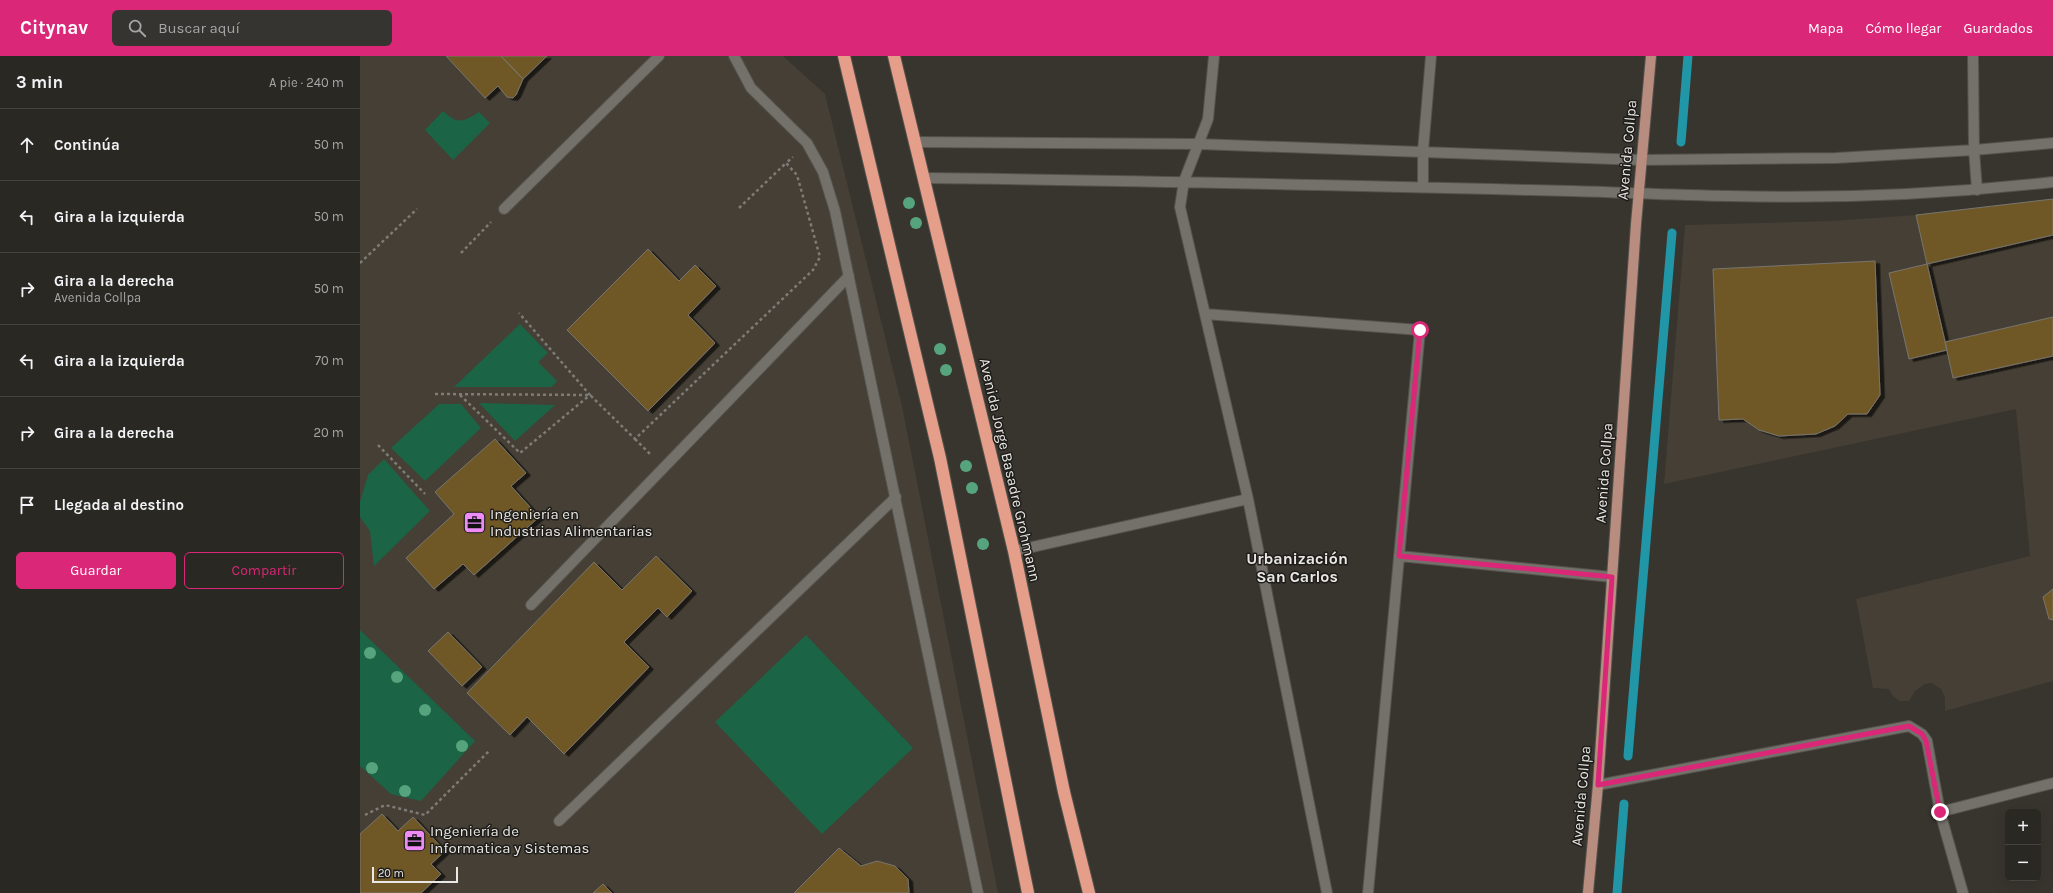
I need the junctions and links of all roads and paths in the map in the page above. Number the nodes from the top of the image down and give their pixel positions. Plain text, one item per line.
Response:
1 (659, 56) edge
2 (734, 56) edge
3 (844, 56) edge
4 (894, 56) edge
5 (1214, 56) edge
6 (1431, 56) edge
7 (1651, 56) edge
8 (1973, 56) edge
9 (914, 142) junction
10 (807, 143) junction
11 (2053, 143) edge
12 (1199, 144) junction
13 (1974, 150) junction
14 (1423, 151) junction
15 (1641, 160) junction
16 (786, 163) junction
17 (923, 178) junction
18 (1184, 181) junction
19 (2053, 182) edge
20 (1423, 187) junction
21 (1977, 190) junction
22 (1638, 192) junction
23 (739, 208) dead end
24 (504, 209) joint
25 (417, 210) dead end
26 (461, 254) dead end
27 (360, 263) edge
28 (849, 276) junction
29 (519, 313) dead end
30 (1205, 314) junction
31 (435, 394) dead end
32 (459, 394) junction
33 (590, 395) junction
34 (378, 445) dead end
35 (425, 494) dead end
36 (896, 497) junction
37 (1248, 499) junction
38 (1014, 551) junction
39 (1399, 556) junction
40 (1612, 577) junction
41 (531, 605) dead end
42 (490, 750) dead end
43 (2053, 783) edge
44 (1598, 785) junction
45 (1064, 792) junction
46 (1940, 812) junction
47 (365, 815) dead end
48 (1014, 820) junction
49 (559, 821) dead end
50 (978, 893) edge
51 (1028, 893) edge
52 (1036, 893) edge
53 (1081, 893) edge
54 (1089, 893) edge
55 (1327, 893) edge
56 (1368, 893) edge
57 (1588, 893) edge
58 (1963, 893) edge

1 - 24 street
2 - 10 street
3 - 48 highway
4 - 9 highway, Avenida Jorge Basadre Grohmann
5 - 12 street
6 - 14 street
7 - 15 main road, Avenida Collpa
8 - 13 street
9 - 12 street
9 - 17 highway, Avenida Jorge Basadre Grohmann
10 - 16 path
10 - 28 street
11 - 13 street
12 - 14 street
12 - 18 street
13 - 15 street
13 - 21 street
14 - 15 street
14 - 20 street
15 - 22 main road, Avenida Collpa
16 - 23 path
16 - 33 path
17 - 18 street
17 - 38 highway, Avenida Jorge Basadre Grohmann
18 - 20 street
18 - 30 street
19 - 21 street
20 - 22 street
21 - 22 street
22 - 40 main road, Avenida Collpa
24 - 26 path
25 - 27 path
28 - 36 street
28 - 41 street
29 - 33 path
30 - 37 street
30 - 39 street
31 - 32 path
32 - 33 path
32 - 33 path
34 - 35 path
36 - 49 street
36 - 50 street
37 - 38 street
37 - 55 street
38 - 45 highway, Avenida Jorge Basadre Grohmann
39 - 40 street
39 - 56 street
40 - 44 main road, Avenida Collpa
42 - 47 path
43 - 46 street
44 - 46 street
44 - 57 main road, Avenida Collpa
45 - 53 highway
45 - 54 highway, Avenida Jorge Basadre Grohmann
46 - 58 street
48 - 51 highway
48 - 52 highway

